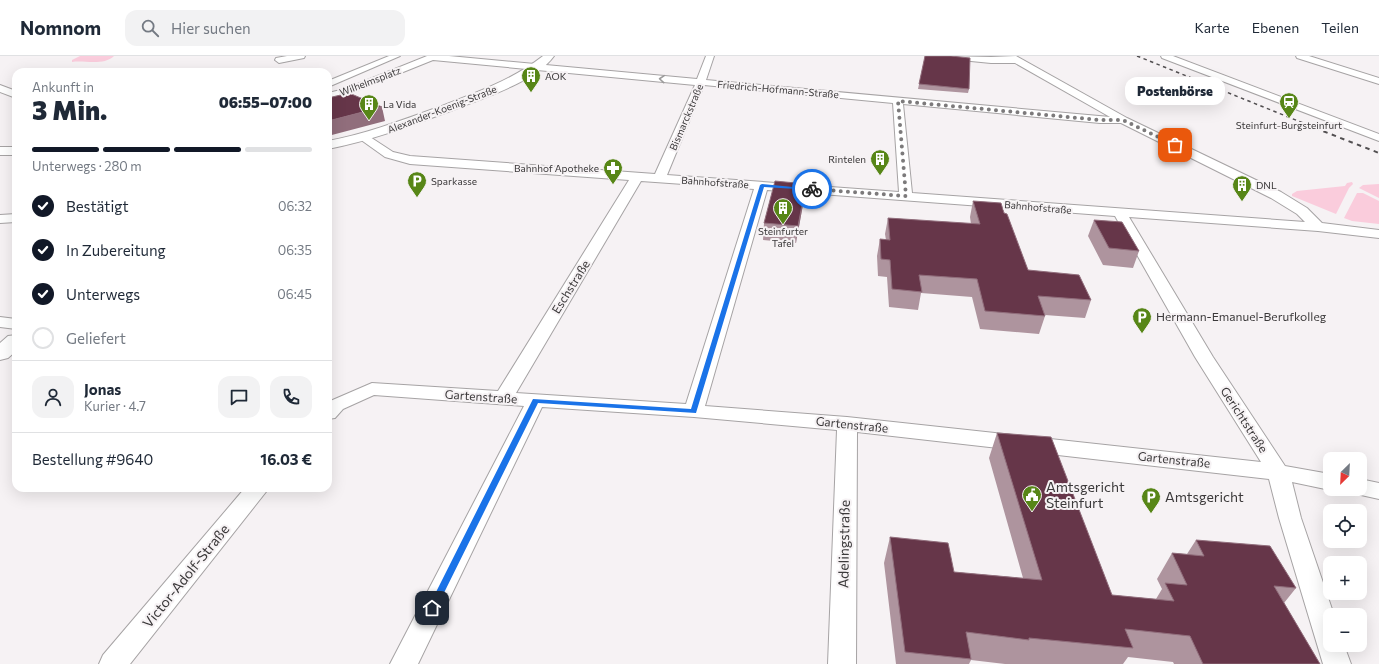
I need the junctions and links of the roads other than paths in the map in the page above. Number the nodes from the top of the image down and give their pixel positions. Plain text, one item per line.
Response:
1 (301, 56) edge
2 (396, 56) edge
3 (433, 56) edge
4 (549, 56) edge
5 (710, 56) edge
6 (951, 56) edge
7 (1165, 56) edge
8 (1300, 56) edge
9 (1013, 58) edge
10 (279, 60) dead end
11 (538, 67) junction
12 (1379, 81) edge
13 (332, 82) edge
14 (701, 82) junction
15 (0, 88) edge
16 (12, 93) edge
17 (332, 95) edge
18 (898, 101) junction
19 (1123, 120) junction
20 (363, 137) junction
21 (1379, 138) edge
22 (332, 144) edge
23 (0, 151) edge
24 (12, 151) edge
25 (638, 176) junction
26 (660, 178) junction
27 (762, 185) junction
28 (906, 196) junction
29 (1120, 213) junction
30 (12, 218) edge
31 (0, 219) edge
32 (1318, 227) junction
33 (1379, 234) edge
34 (0, 322) edge
35 (12, 324) edge
36 (12, 343) edge
37 (0, 353) edge
38 (503, 398) junction
39 (536, 400) junction
40 (332, 409) edge
41 (694, 411) junction
42 (847, 424) junction
43 (1278, 472) junction
44 (1323, 481) edge
45 (1367, 488) edge
46 (1379, 491) edge
47 (255, 492) edge
48 (1323, 622) edge
49 (1333, 652) edge
50 (113, 664) edge
51 (404, 664) edge
52 (842, 664) edge
53 (1337, 664) edge

1 - 10 street
2 - 13 street
3 - 11 street, Friedrich-Hofmann-Straße
3 - 17 street, Wilhelmsplatz
4 - 11 main road, Alexander-Koenig-Straße
5 - 14 street, Bismarckstraße
6 - 9 street
7 - 21 street
8 - 12 street
9 - 19 street
14 -> 11 street, Friedrich-Hofmann-Straße
11 - 20 main road, Alexander-Koenig-Straße
14 - 18 street, Friedrich-Hofmann-Straße
14 - 26 street, Bismarckstraße
15 - 16 street
18 - 19 street, Friedrich-Hofmann-Straße
18 - 28 street
19 - 32 street
20 - 22 main road, Alexander-Koenig-Straße
20 - 25 street, Bahnhofstraße
23 - 24 main road
25 - 26 street, Bahnhofstraße
25 - 38 street, Eschstraße
26 - 27 street, Bahnhofstraße
27 - 28 street, Bahnhofstraße
27 - 41 street
28 - 29 street, Bahnhofstraße
29 - 32 street, Bahnhofstraße
29 - 43 street, Gerichtstraße
30 - 31 street
32 - 33 street, Bahnhofstraße
34 - 35 street
36 - 37 main road
38 - 39 street, Gartenstraße
38 - 40 street, Gartenstraße
39 - 41 street, Gartenstraße
39 - 51 street
41 - 42 street, Gartenstraße
42 - 43 street, Gartenstraße
42 - 52 street, Adelingstraße
43 - 44 street, Gartenstraße
43 - 48 street, Gerichtstraße
45 - 46 street
47 - 50 street, Victor-Adolf-Straße
49 - 53 street, Gerichtstraße

